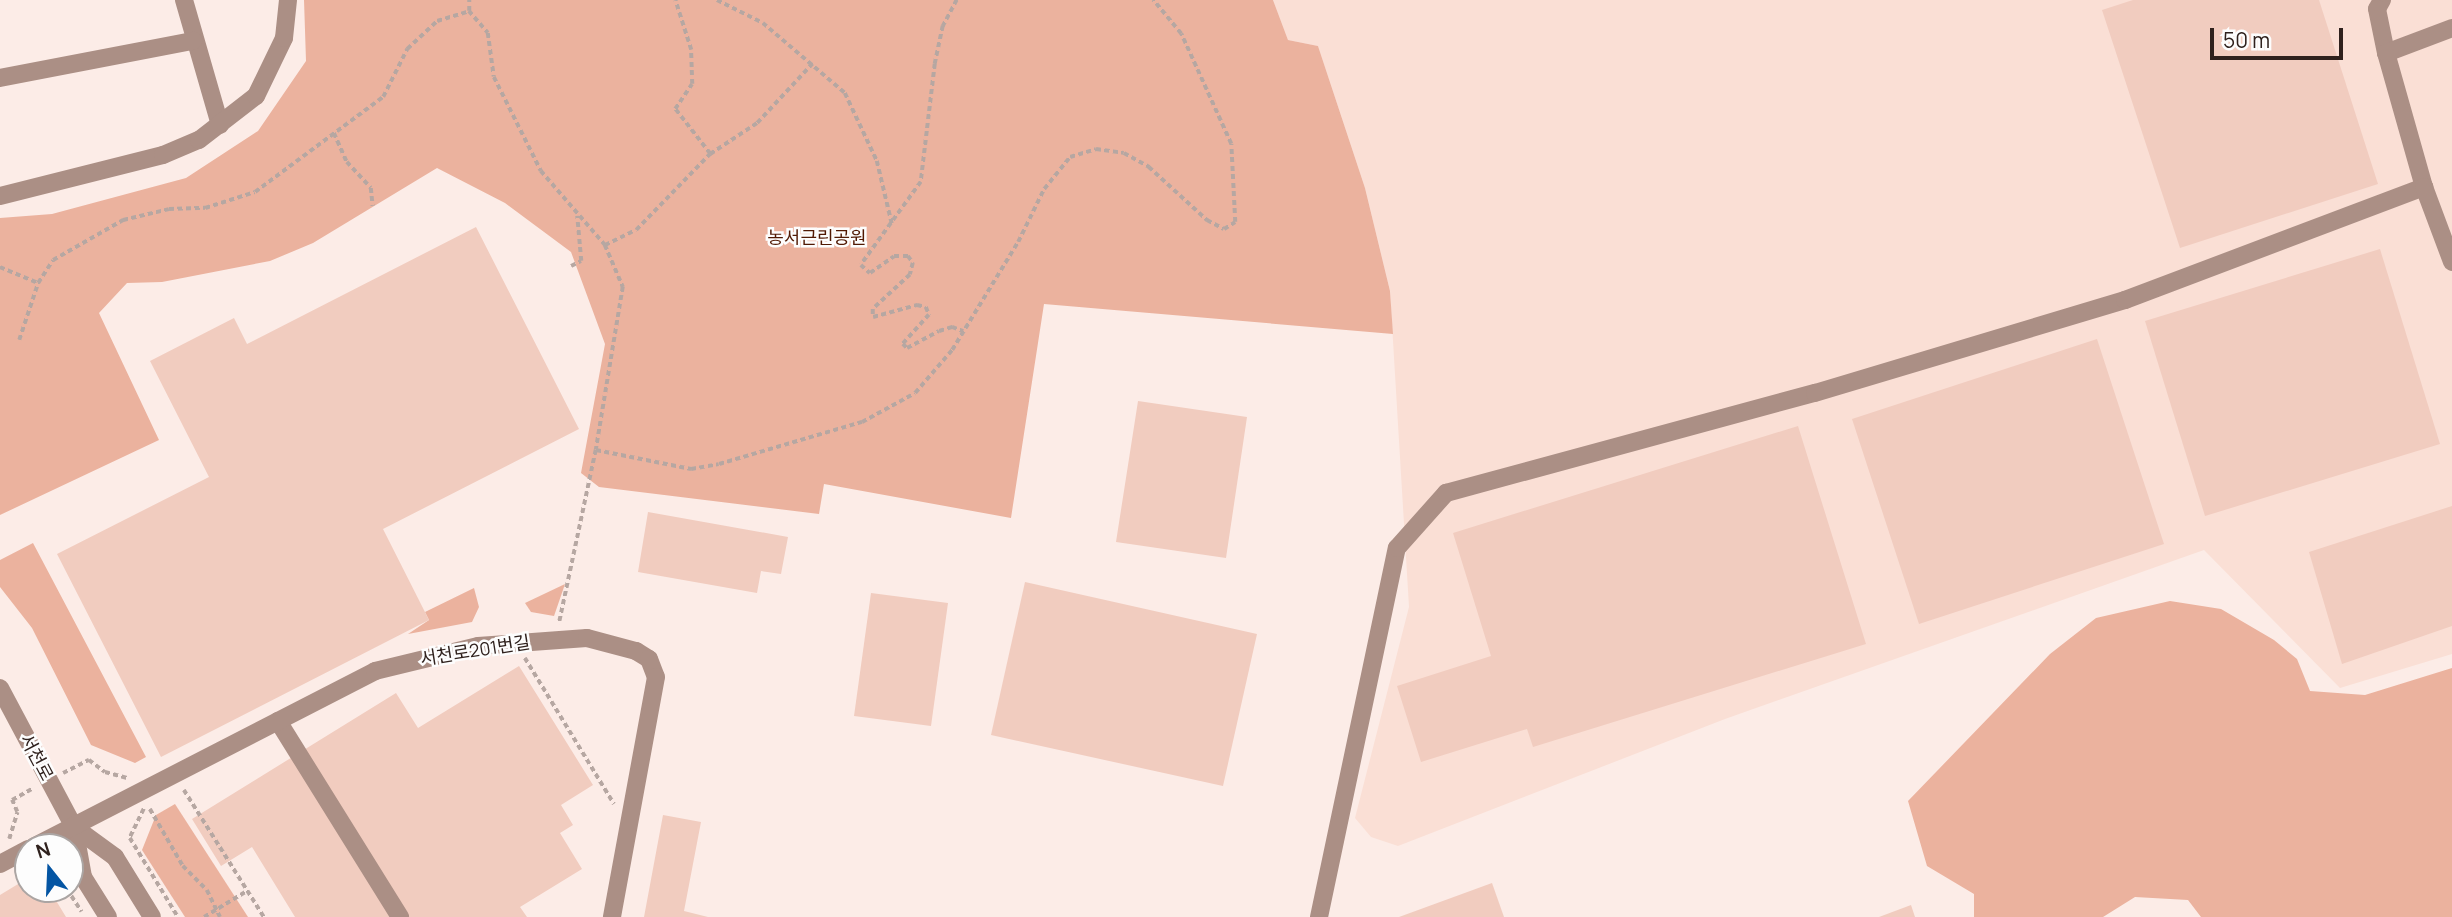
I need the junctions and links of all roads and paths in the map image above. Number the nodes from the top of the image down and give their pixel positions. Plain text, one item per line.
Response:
1 (184, 0) edge
2 (288, 0) edge
3 (469, 0) edge
4 (675, 0) edge
5 (717, 0) edge
6 (957, 0) edge
7 (1153, 0) edge
8 (2382, 0) edge
9 (470, 11) junction
10 (2452, 28) edge
11 (193, 41) junction
12 (2386, 53) junction
13 (812, 64) junction
14 (0, 78) edge
15 (220, 125) junction
16 (334, 133) junction
17 (710, 154) junction
18 (2424, 187) junction
19 (0, 196) edge
20 (373, 206) dead end
21 (577, 214) junction
22 (892, 224) junction
23 (604, 245) junction
24 (2452, 262) edge
25 (570, 266) dead end
26 (0, 267) edge
27 (38, 283) junction
28 (963, 331) junction
29 (19, 340) dead end
30 (596, 450) junction
31 (559, 624) dead end
32 (524, 657) dead end
33 (0, 688) edge
34 (278, 721) junction
35 (89, 760) dead end
36 (127, 778) dead end
37 (184, 790) dead end
38 (12, 800) dead end
39 (150, 808) dead end
40 (145, 811) dead end
41 (620, 812) dead end
42 (74, 827) junction
43 (61, 833) edge
44 (7, 837) dead end
45 (248, 890) junction
46 (216, 910) junction
47 (108, 917) edge
48 (152, 917) edge
49 (178, 917) edge
50 (204, 917) edge
51 (220, 917) edge
52 (264, 917) edge
53 (400, 917) edge
54 (612, 917) edge
55 (1320, 917) edge

1 - 11 street
2 - 15 street
3 - 9 path
4 - 17 path
5 - 13 path
6 - 22 path
7 - 28 path
8 - 12 street
9 - 16 path
9 - 21 path
10 - 12 street
11 - 14 street
11 - 15 street
12 - 18 street
13 - 17 path
13 - 22 path
15 - 19 street
16 - 20 path
16 - 27 path
17 - 23 path
18 - 24 street
18 - 55 street
21 - 23 path
21 - 25 path
22 - 28 path
23 - 30 path
26 - 27 path
27 - 29 path
28 - 30 path
30 - 31 path
32 - 41 path
33 - 42 street, 서천로
34 - 42 street, 서천로201번길
34 - 53 street
34 - 54 street, 서천로201번길
35 - 36 path
37 - 45 path
38 - 44 path
39 - 46 path
40 - 49 path
42 - 43 street, 서천로201번길
42 - 47 street, 서천로
42 - 48 street, 서천로
45 - 46 path
45 - 52 path
46 - 50 path
46 - 51 path

